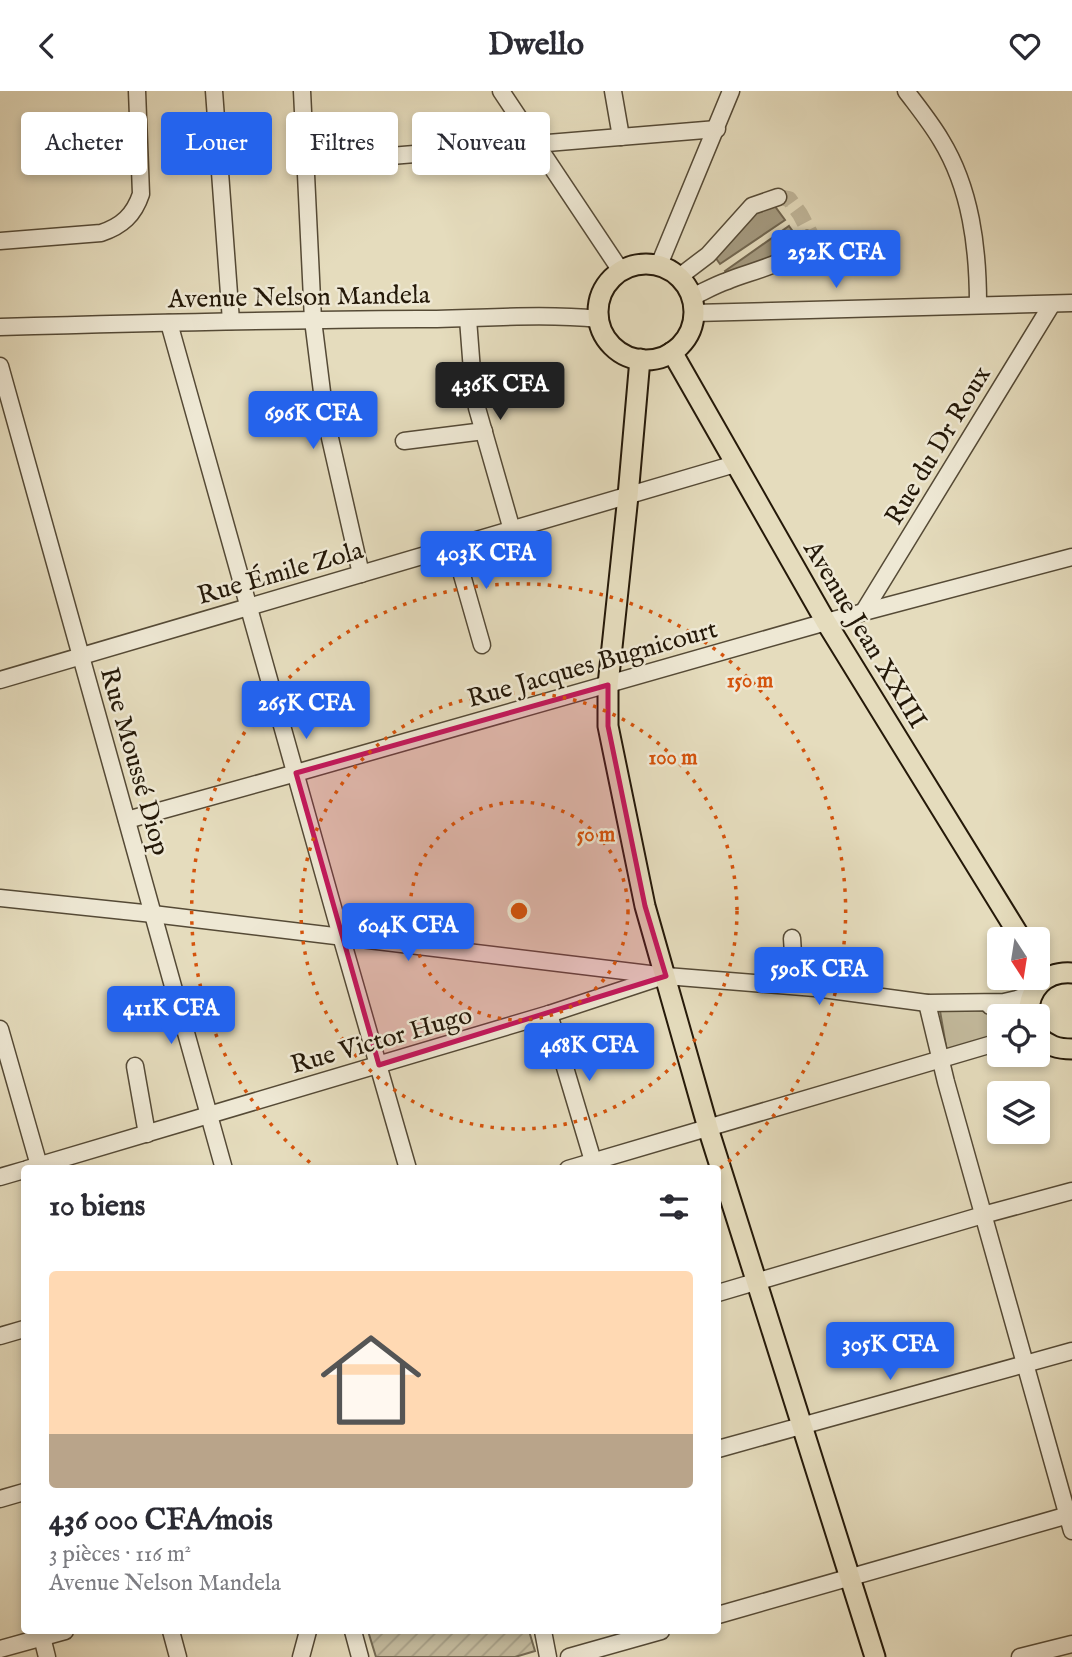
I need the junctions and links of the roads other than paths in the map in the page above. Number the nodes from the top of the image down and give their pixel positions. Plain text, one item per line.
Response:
1 (137, 91) edge
2 (214, 91) edge
3 (302, 91) edge
4 (500, 91) edge
5 (613, 91) edge
6 (731, 91) edge
7 (906, 91) edge
8 (303, 112) edge
9 (514, 112) edge
10 (717, 129) junction
11 (621, 138) junction
12 (550, 143) edge
13 (550, 166) edge
14 (307, 175) edge
15 (778, 197) dead end
16 (807, 239) dead end
17 (0, 240) edge
18 (659, 265) junction
19 (621, 271) junction
20 (679, 277) junction
21 (1052, 303) junction
22 (1072, 303) edge
23 (693, 305) junction
24 (978, 305) junction
25 (468, 319) junction
26 (599, 319) junction
27 (313, 320) junction
28 (231, 321) junction
29 (169, 323) junction
30 (0, 327) edge
31 (671, 352) junction
32 (640, 359) junction
33 (0, 366) edge
34 (484, 431) junction
35 (404, 441) dead end
36 (735, 464) junction
37 (628, 496) junction
38 (512, 530) junction
39 (454, 547) junction
40 (1072, 557) edge
41 (361, 574) junction
42 (249, 607) junction
43 (864, 611) junction
44 (826, 621) junction
45 (482, 645) dead end
46 (81, 656) junction
47 (0, 680) edge
48 (608, 685) junction
49 (296, 773) junction
50 (127, 820) junction
51 (0, 898) edge
52 (153, 914) junction
53 (1014, 927) edge
54 (341, 936) junction
55 (1070, 972) edge
56 (666, 976) junction
57 (1050, 976) edge
58 (1026, 991) edge
59 (927, 1003) junction
60 (974, 1003) junction
61 (987, 1005) edge
62 (549, 1014) junction
63 (1, 1038) edge
64 (987, 1045) edge
65 (1050, 1045) edge
66 (1072, 1049) edge
67 (940, 1059) junction
68 (379, 1065) junction
69 (135, 1066) dead end
70 (209, 1115) junction
71 (708, 1128) junction
72 (147, 1133) junction
73 (593, 1161) junction
74 (32, 1165) edge
75 (43, 1165) edge
76 (223, 1165) edge
77 (407, 1165) edge
78 (580, 1165) edge
79 (720, 1165) edge
80 (721, 1169) edge
81 (21, 1171) edge
82 (0, 1177) edge
83 (1072, 1191) edge
84 (984, 1215) junction
85 (757, 1281) junction
86 (721, 1292) edge
87 (21, 1330) edge
88 (0, 1336) edge
89 (1072, 1351) edge
90 (1025, 1364) junction
91 (803, 1425) junction
92 (721, 1448) edge
93 (21, 1493) edge
94 (0, 1499) edge
95 (1071, 1520) edge
96 (851, 1577) junction
97 (721, 1614) edge
98 (53, 1634) edge
99 (172, 1634) edge
100 (307, 1634) edge
101 (354, 1634) edge
102 (544, 1634) edge
103 (650, 1634) edge
104 (41, 1637) junction
105 (1072, 1644) edge
106 (0, 1649) edge
107 (47, 1657) edge
108 (178, 1657) edge
109 (301, 1657) edge
110 (360, 1657) edge
111 (548, 1657) edge
112 (569, 1657) edge
113 (875, 1657) edge
114 (1020, 1657) edge

1 - 17 street
2 - 28 street
3 - 8 street
4 - 9 street
5 - 11 street
6 - 10 street
7 - 24 street
10 - 11 street
10 - 18 street
11 - 12 street
13 - 19 street
14 - 27 street
15 - 20 street
16 - 23 street
18 - 19 main road
18 - 20 main road
19 - 26 main road
20 - 23 main road
21 - 22 street
21 - 24 street
21 - 43 street, Rue du Dr Roux
23 - 24 street
23 - 31 main road
25 - 26 street, Avenue Nelson Mandela
25 - 27 street, Avenue Nelson Mandela
25 - 34 street
26 - 32 main road
27 - 28 street, Avenue Nelson Mandela
27 - 41 street
28 - 29 street, Avenue Nelson Mandela
29 - 30 street, Avenue Nelson Mandela
29 - 42 street
31 - 32 main road
31 - 36 main road, Avenue Jean XXIII
32 - 37 main road
33 - 46 street, Rue Moussé Diop
34 - 35 street
34 - 38 street
36 - 37 street, Rue Émile Zola
36 - 44 main road, Avenue Jean XXIII
37 - 38 street, Rue Émile Zola
37 - 48 main road
38 - 39 street, Rue Émile Zola
39 - 41 street, Rue Émile Zola
39 - 45 street
40 - 43 street, Rue Jacques Bugnicourt
41 - 42 street, Rue Émile Zola
42 - 46 street, Rue Émile Zola
42 - 49 street
43 - 44 street, Rue Jacques Bugnicourt
44 - 48 street, Rue Jacques Bugnicourt
44 - 53 main road, Avenue Jean XXIII
46 - 47 street, Rue Émile Zola
46 - 50 street, Rue Moussé Diop
48 - 49 street, Rue Jacques Bugnicourt
48 - 56 main road
49 - 50 street, Rue Jacques Bugnicourt
49 - 54 street
50 - 52 street, Rue Moussé Diop
51 - 52 street
52 - 54 street
52 - 70 street, Rue Moussé Diop
54 - 56 street
54 - 68 street
55 - 57 main road
56 - 59 street
56 - 62 street, Rue Victor Hugo
56 - 71 main road
58 - 60 street
59 - 60 street
59 - 67 street
60 - 61 street
62 - 68 street, Rue Victor Hugo
62 - 73 street
63 - 74 street
64 - 67 street
65 - 66 main road
67 - 71 street
67 - 84 street
68 - 70 street, Rue Victor Hugo
68 - 77 street
69 - 72 street
70 - 72 street, Rue Victor Hugo
70 - 76 street, Rue Moussé Diop
71 - 73 street
71 - 79 main road
72 - 75 street, Rue Victor Hugo
73 - 78 street
80 - 85 main road
81 - 82 street, Rue Victor Hugo
83 - 84 street
84 - 85 street
84 - 90 street
85 - 86 street
85 - 91 main road
87 - 88 street
89 - 90 street
90 - 91 street
90 - 95 street
91 - 92 street
91 - 96 main road
93 - 94 street
95 - 96 street
96 - 97 street
96 - 113 main road
98 - 104 street
99 - 108 street
100 - 109 street
101 - 110 street
102 - 111 street
103 - 112 street
104 - 106 street
104 - 107 street
105 - 114 street

